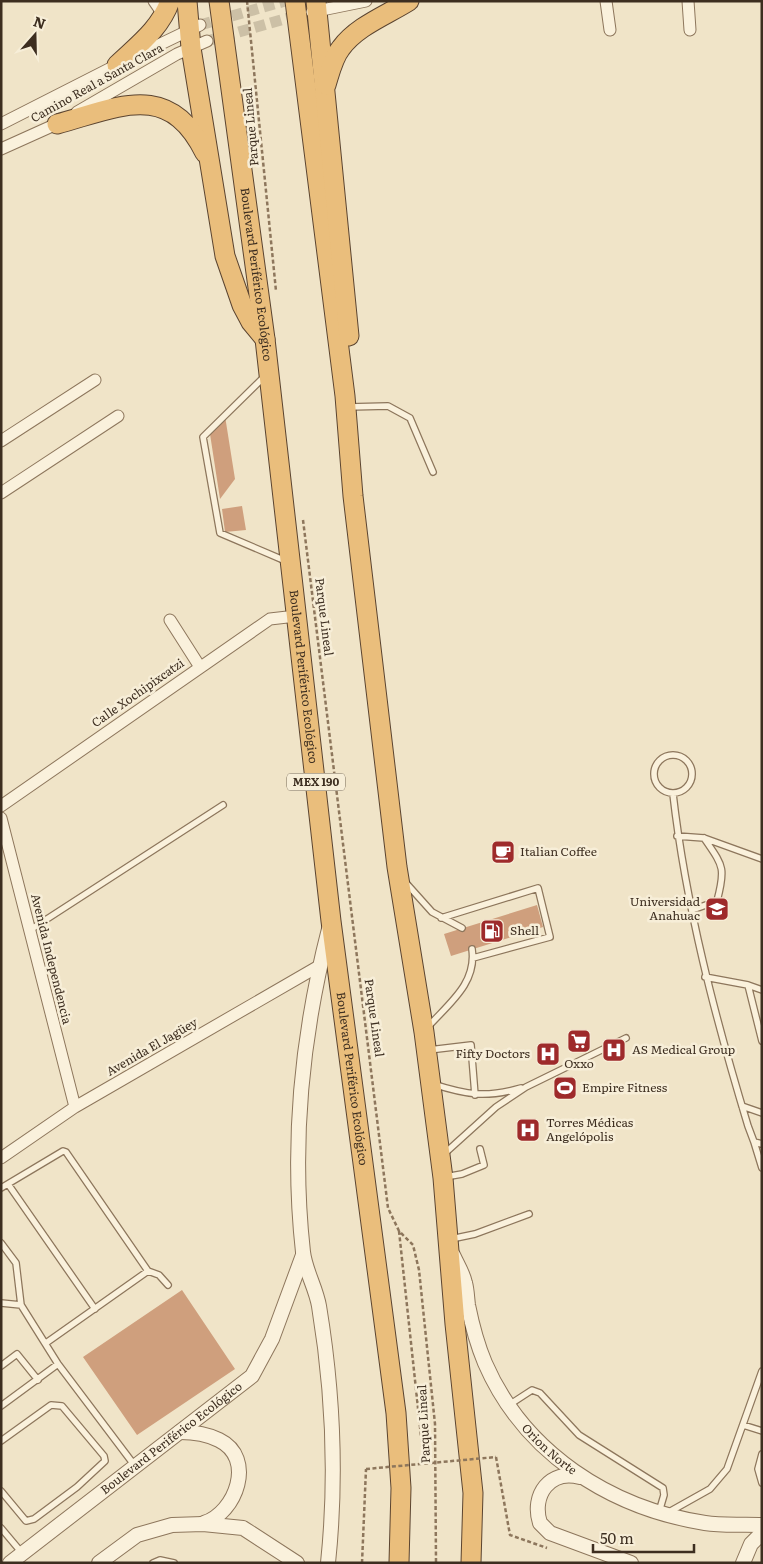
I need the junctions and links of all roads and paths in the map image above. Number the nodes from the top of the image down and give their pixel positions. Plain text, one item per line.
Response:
1 (154, 1) edge
2 (187, 1) edge
3 (219, 1) edge
4 (247, 1) edge
5 (366, 1) edge
6 (409, 1) edge
7 (606, 1) edge
8 (688, 1) edge
9 (310, 6) edge
10 (168, 9) edge
11 (610, 30) dead end
12 (690, 30) dead end
13 (197, 36) junction
14 (117, 64) junction
15 (324, 90) junction
16 (1, 124) edge
17 (57, 124) junction
18 (1, 149) edge
19 (209, 162) junction
20 (277, 296) dead end
21 (265, 339) junction
22 (268, 372) junction
23 (95, 380) dead end
24 (345, 402) junction
25 (118, 416) dead end
26 (1, 441) edge
27 (433, 472) dead end
28 (1, 493) edge
29 (303, 518) dead end
30 (290, 564) junction
31 (296, 616) junction
32 (170, 620) dead end
33 (200, 667) junction
34 (672, 794) junction
35 (223, 805) dead end
36 (1, 806) edge
37 (1, 818) edge
38 (3, 834) edge
39 (677, 836) junction
40 (704, 838) junction
41 (762, 859) edge
42 (397, 867) junction
43 (692, 910) junction
44 (441, 918) junction
45 (331, 921) junction
46 (462, 928) dead end
47 (30, 930) junction
48 (472, 949) dead end
49 (473, 958) junction
50 (320, 966) junction
51 (705, 977) junction
52 (748, 985) junction
53 (762, 990) edge
54 (626, 1038) dead end
55 (426, 1041) junction
56 (762, 1042) edge
57 (430, 1083) junction
58 (526, 1087) junction
59 (475, 1095) junction
60 (742, 1106) junction
61 (75, 1107) junction
62 (762, 1113) edge
63 (754, 1142) junction
64 (762, 1144) edge
65 (480, 1149) dead end
66 (440, 1157) junction
67 (1, 1158) edge
68 (762, 1168) edge
69 (442, 1178) junction
70 (8, 1184) junction
71 (1, 1188) edge
72 (529, 1214) dead end
73 (399, 1231) junction
74 (1, 1243) edge
75 (449, 1244) junction
76 (304, 1254) junction
77 (148, 1271) junction
78 (168, 1285) dead end
79 (1, 1303) edge
80 (21, 1305) junction
81 (95, 1309) junction
82 (46, 1343) junction
83 (58, 1364) junction
84 (1, 1366) edge
85 (762, 1371) edge
86 (38, 1380) junction
87 (508, 1405) junction
88 (1, 1406) edge
89 (742, 1425) junction
90 (762, 1431) edge
91 (180, 1432) junction
92 (1, 1441) edge
93 (762, 1454) edge
94 (496, 1457) dead end
95 (424, 1464) junction
96 (135, 1466) junction
97 (583, 1478) junction
98 (762, 1483) edge
99 (1, 1490) edge
100 (662, 1513) junction
101 (203, 1524) junction
102 (762, 1525) edge
103 (1, 1528) edge
104 (762, 1532) edge
105 (22, 1553) junction
106 (10, 1563) edge
107 (99, 1563) edge
108 (153, 1563) edge
109 (174, 1563) edge
110 (297, 1563) edge
111 (328, 1563) edge
112 (362, 1563) edge
113 (399, 1563) edge
114 (436, 1563) edge
115 (471, 1563) edge
116 (631, 1563) edge
117 (743, 1563) edge

1 - 10 street
2 - 13 highway
3 - 21 highway, Boulevard Periférico Ecológico / MEX 190
4 - 20 path, Parque Lineal
5 - 9 street
6 - 15 highway
7 - 11 street
8 - 12 street
9 - 15 highway
9 - 24 highway
10 - 14 highway
13 - 14 street, Camino Real a Santa Clara
13 - 17 street, Camino Real a Santa Clara
13 - 19 highway
14 - 16 street, Camino Real a Santa Clara
15 - 24 highway
17 - 18 street, Camino Real a Santa Clara
17 - 19 highway
19 - 21 highway
21 - 22 highway, Boulevard Periférico Ecológico / MEX 190
22 - 30 highway, Boulevard Periférico Ecológico / MEX 190
22 - 30 lane
23 - 26 street
24 - 27 lane
24 - 42 highway
25 - 28 street
29 - 73 path, Parque Lineal
30 - 31 highway, Boulevard Periférico Ecológico / MEX 190
31 - 33 street, Calle Xochipixcatzi
31 - 45 highway, Boulevard Periférico Ecológico / MEX 190
32 - 33 street
33 - 36 street, Calle Xochipixcatzi
34 - 34 lane
34 - 39 lane
35 - 47 lane
37 - 38 street, Avenida Independencia
38 - 47 street, Avenida Independencia
39 - 40 lane
39 - 43 lane
40 - 41 lane
40 - 43 lane
42 - 44 lane
42 - 55 highway
43 - 51 lane
44 - 46 lane
44 - 49 lane
45 - 50 street
45 - 113 highway, Boulevard Periférico Ecológico / MEX 190
47 - 61 street, Avenida Independencia
48 - 49 lane
49 - 55 lane
50 - 61 street, Avenida El Jagüey
50 - 76 street
51 - 52 lane
51 - 60 lane
52 - 53 lane
52 - 56 lane
54 - 58 lane
55 - 57 highway
55 - 59 lane
57 - 59 lane
57 - 66 highway
58 - 59 lane
58 - 66 lane
60 - 62 lane
60 - 63 lane
61 - 67 street, Avenida El Jagüey
63 - 64 lane
63 - 68 lane
65 - 69 lane
66 - 69 highway
69 - 75 highway
70 - 71 lane
70 - 77 lane
70 - 81 lane
72 - 75 lane
73 - 95 path, Parque Lineal
73 - 114 path, Parque Lineal
74 - 80 lane
75 - 87 street, Orion Norte
75 - 115 highway
76 - 91 street, Boulevard Periférico Ecológico
76 - 111 street
77 - 78 lane
77 - 81 lane
79 - 80 lane
80 - 82 lane
81 - 82 lane
82 - 83 lane
83 - 86 lane
83 - 96 lane
84 - 86 lane
85 - 89 lane
86 - 88 lane
87 - 97 street, Orion Norte
87 - 100 lane
89 - 90 lane
89 - 100 lane
91 - 96 street, Boulevard Periférico Ecológico
91 - 101 street
92 - 99 lane
93 - 98 lane
94 - 95 path, bridge
95 - 112 path, bridge
96 - 105 street, Boulevard Periférico Ecológico
97 - 100 street, Orion Norte
97 - 116 street
100 - 102 street, Orion Norte
101 - 107 street
101 - 110 street
103 - 105 lane
104 - 117 street
105 - 106 street, Boulevard Periférico Ecológico
108 - 109 lane

